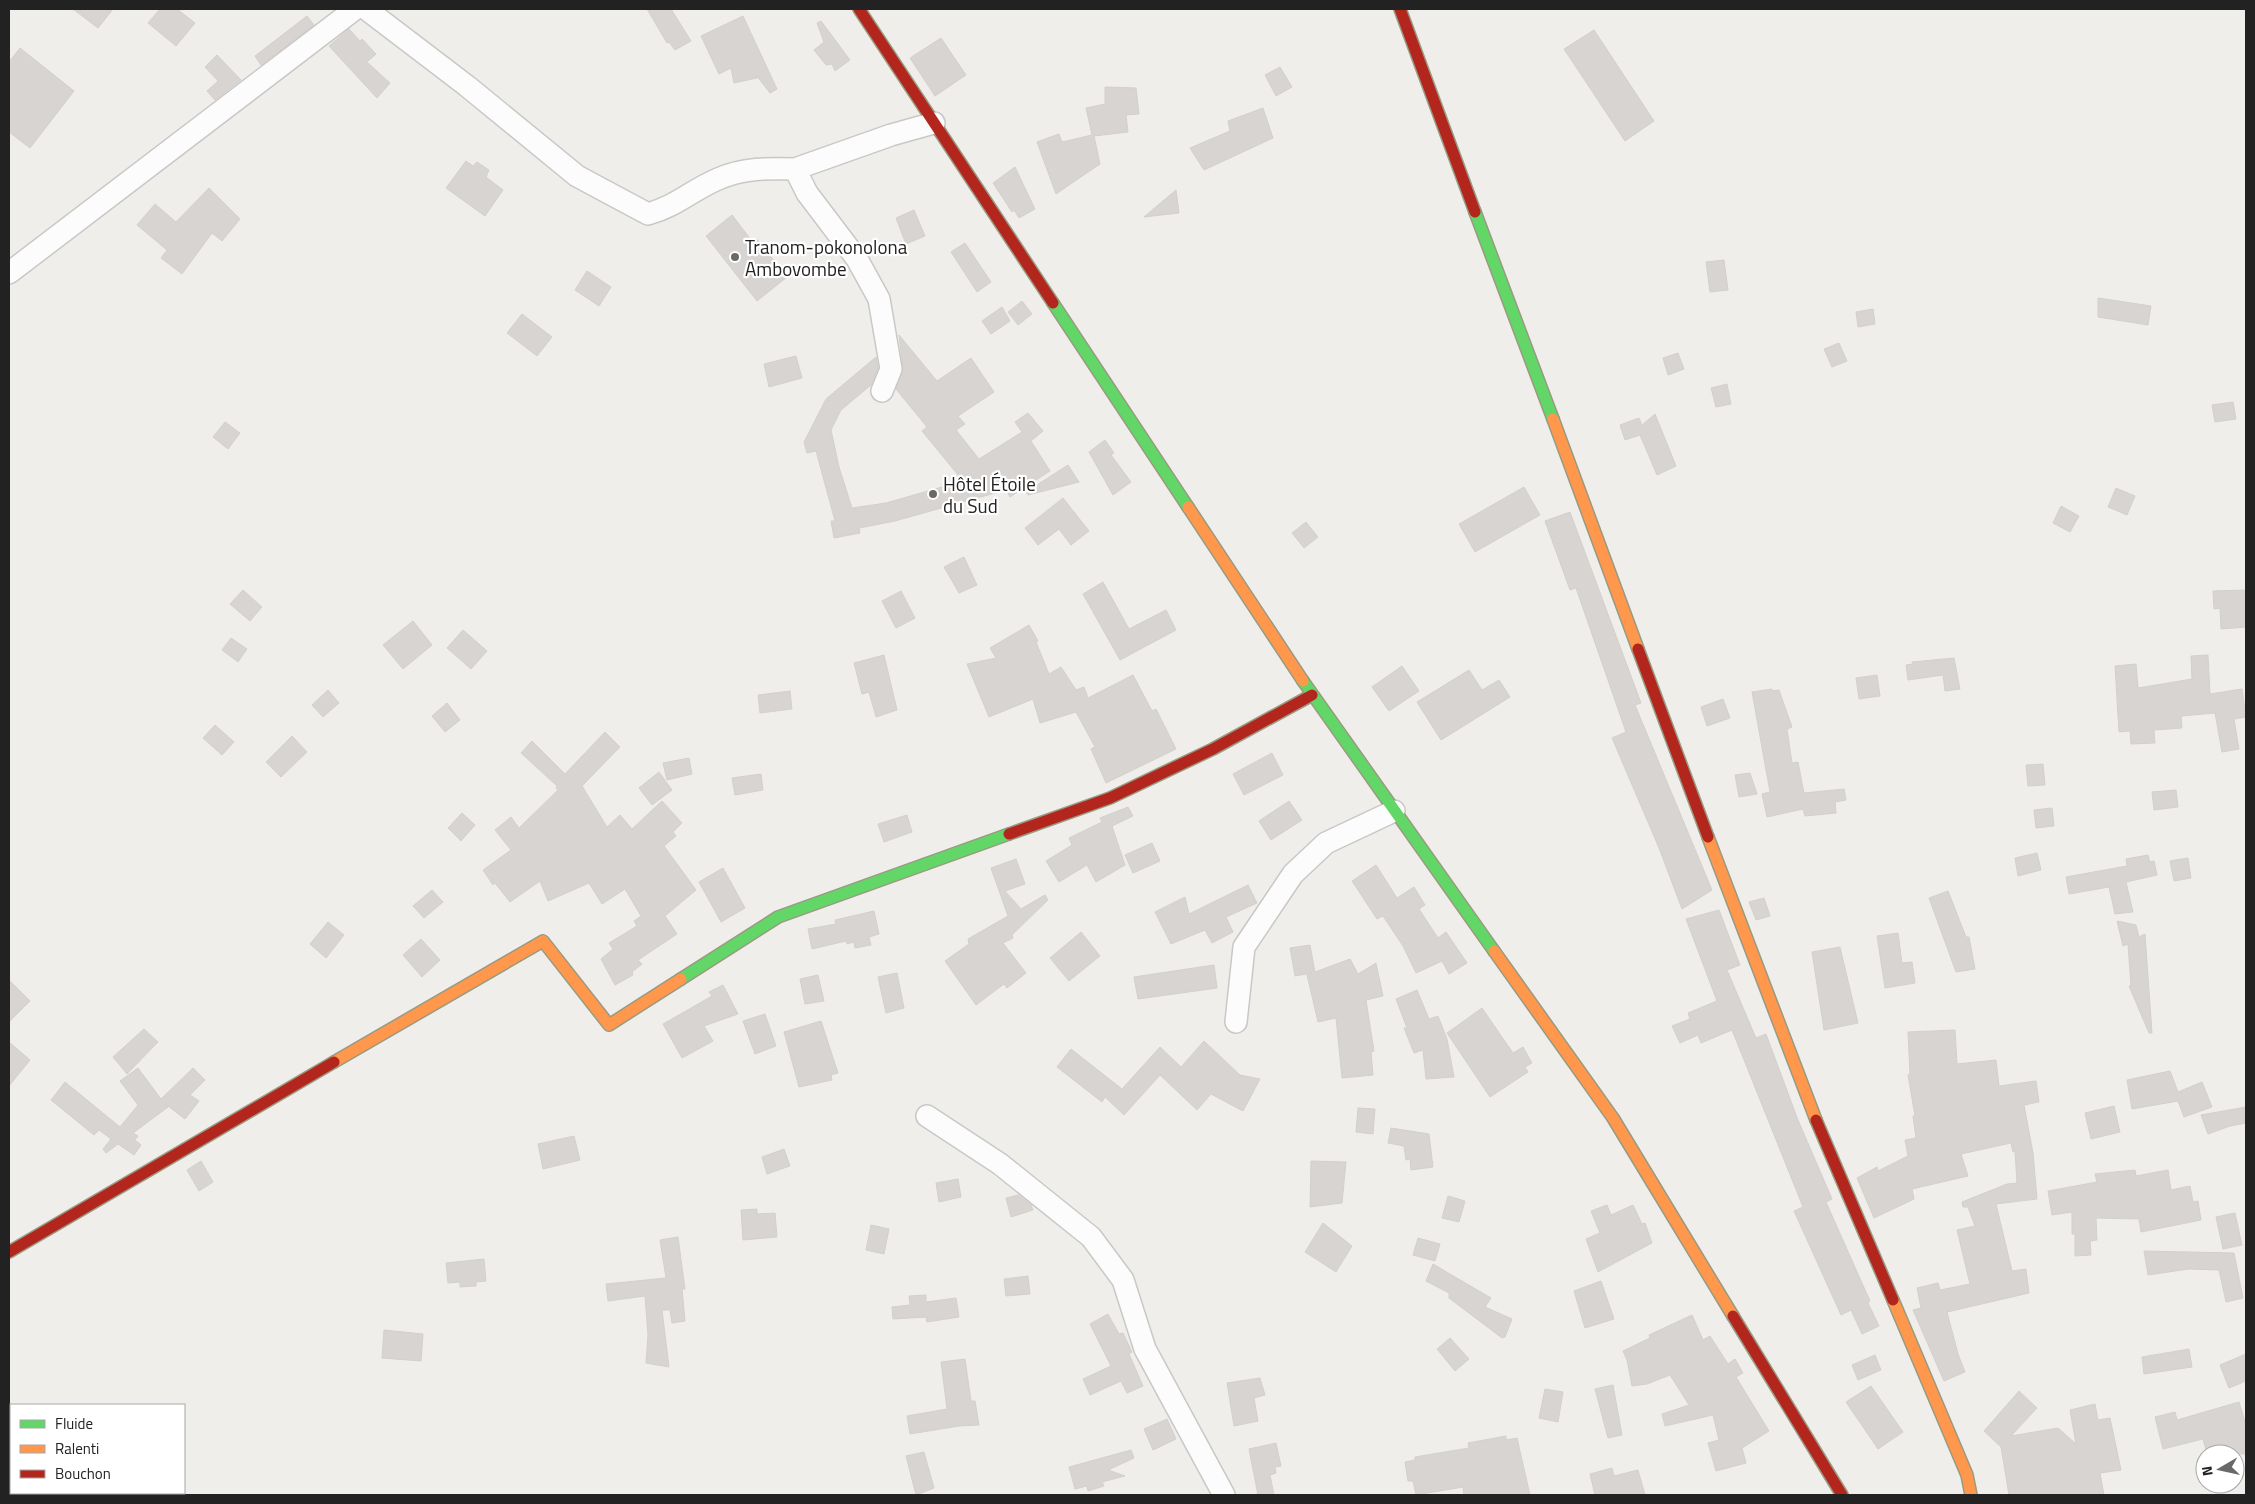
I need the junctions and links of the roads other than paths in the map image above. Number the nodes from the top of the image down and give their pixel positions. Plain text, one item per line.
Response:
1 (355, 9) edge
2 (366, 9) edge
3 (859, 9) edge
4 (1400, 9) edge
5 (934, 123) junction
6 (795, 169) junction
7 (9, 273) edge
8 (882, 391) dead end
9 (1312, 695) junction
10 (1394, 811) junction
11 (1236, 1022) dead end
12 (927, 1116) dead end
13 (9, 1252) edge
14 (1224, 1495) edge
15 (1842, 1495) edge
16 (1971, 1495) edge

1 - 7 street
2 - 6 street
3 - 5 street
4 - 16 street
5 - 6 street
5 - 9 street
6 - 8 street
9 - 10 street
9 - 13 street
10 - 11 street
10 - 15 street
12 - 14 street

